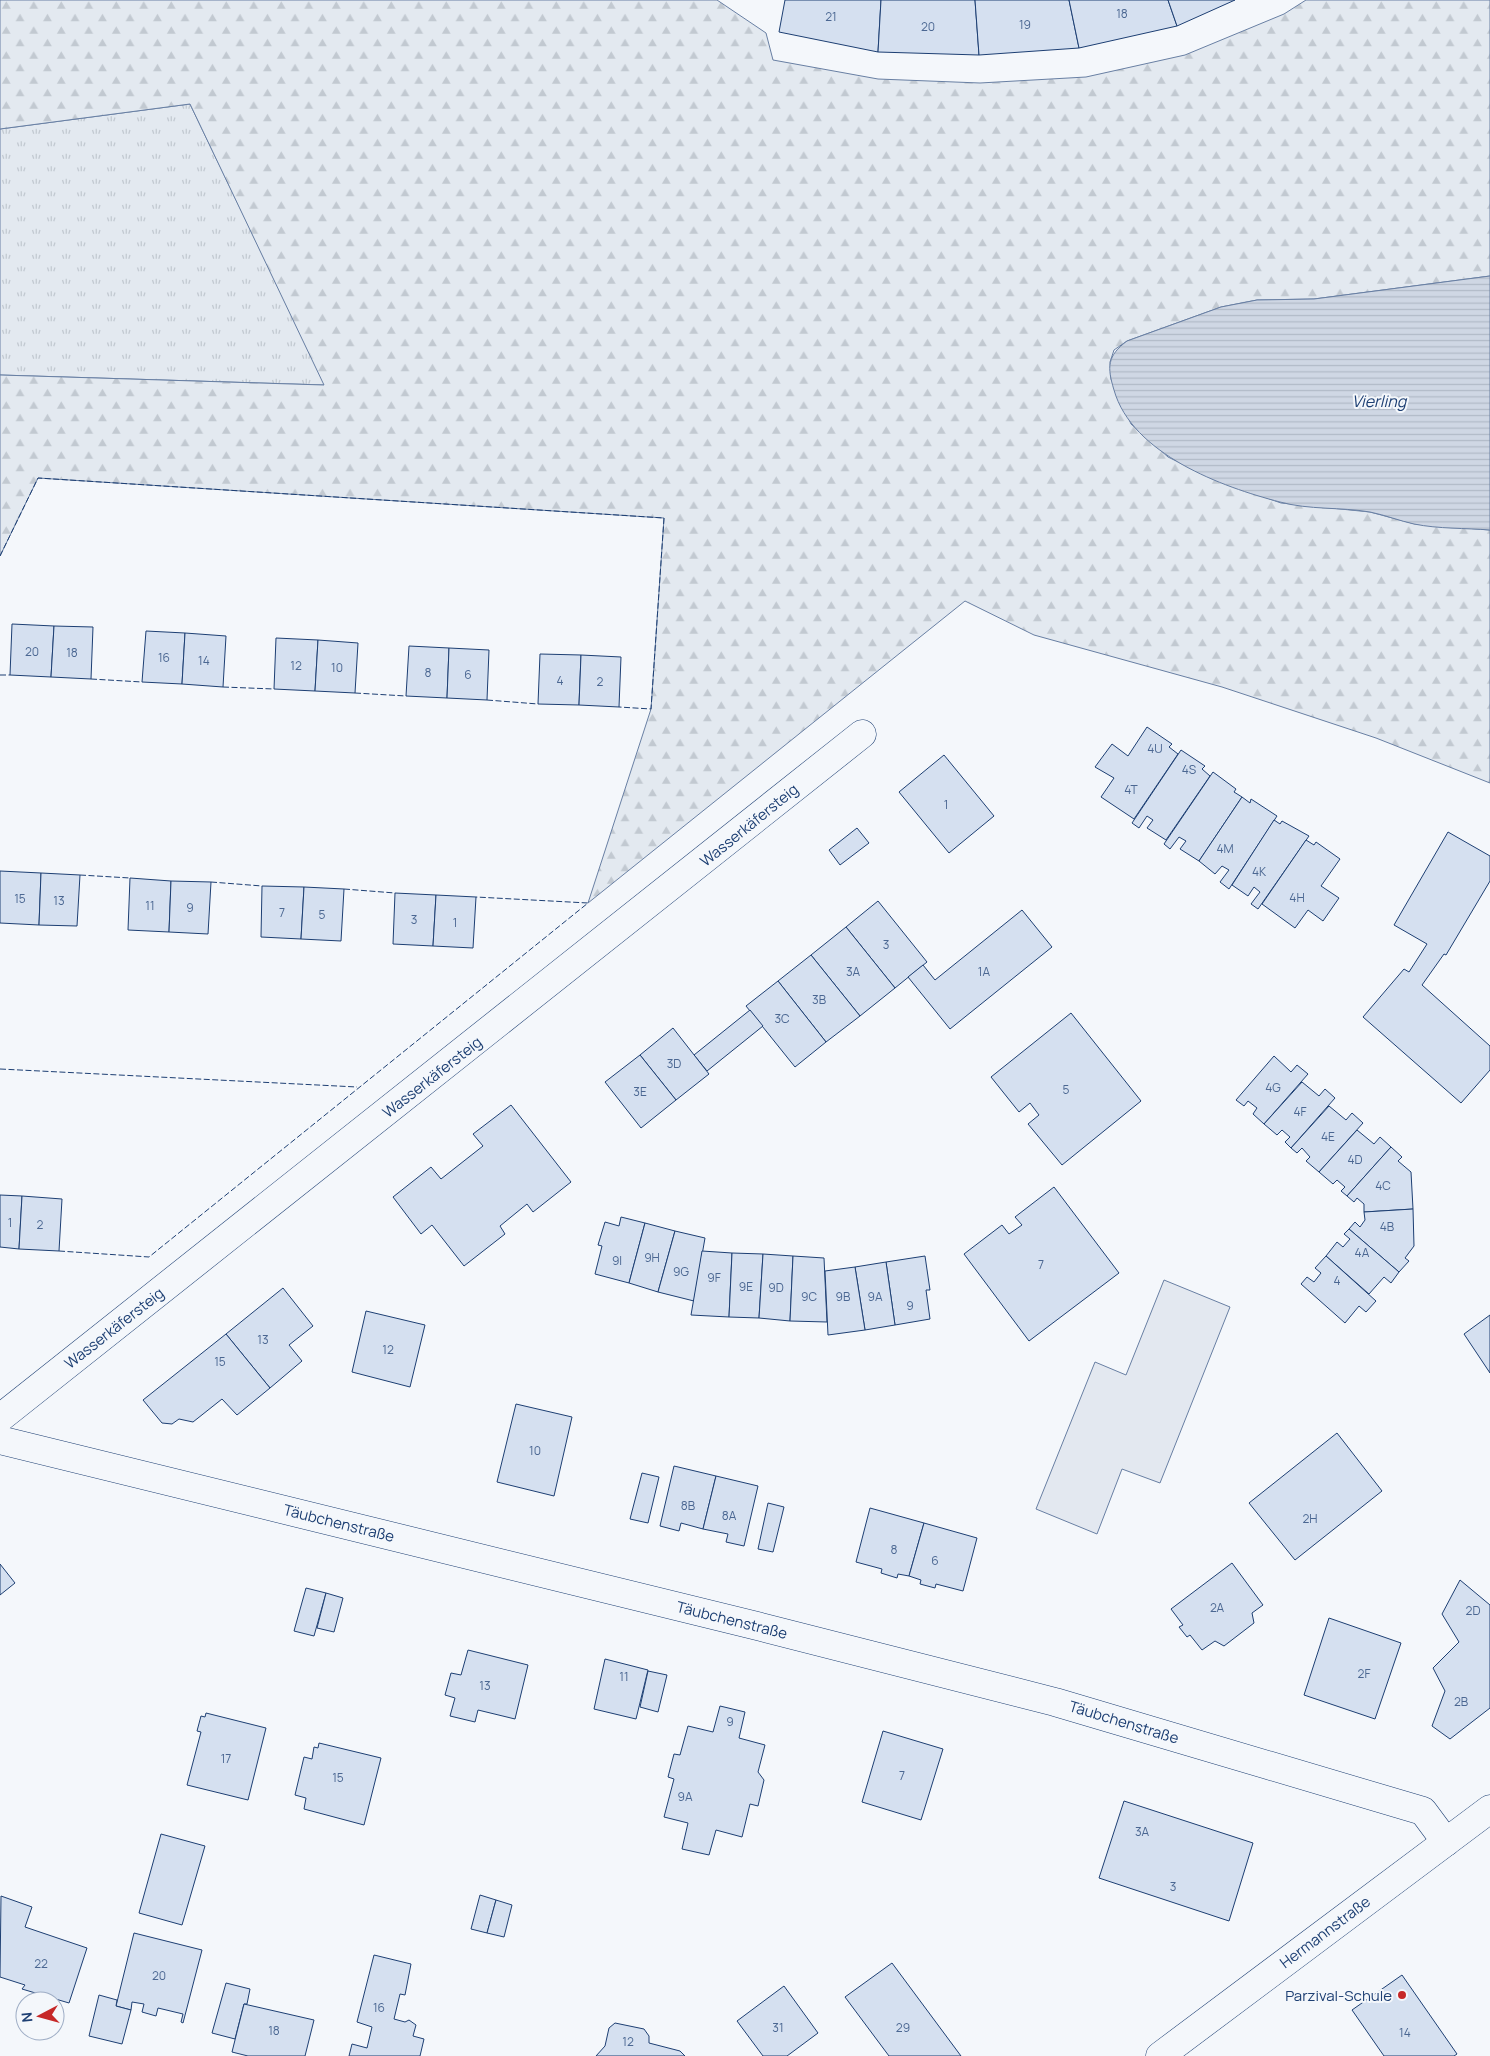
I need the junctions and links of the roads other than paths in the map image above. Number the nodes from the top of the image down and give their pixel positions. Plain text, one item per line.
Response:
1 (862, 734) dead end
2 (0, 1418) edge
3 (0, 1440) edge
4 (1490, 1809) edge
5 (1446, 1842) junction
6 (1160, 2056) edge

1 - 2 street, Wasserkäfersteig
3 - 5 street, Täubchenstraße
4 - 5 street, Hermannstraße
5 - 6 street, Hermannstraße

